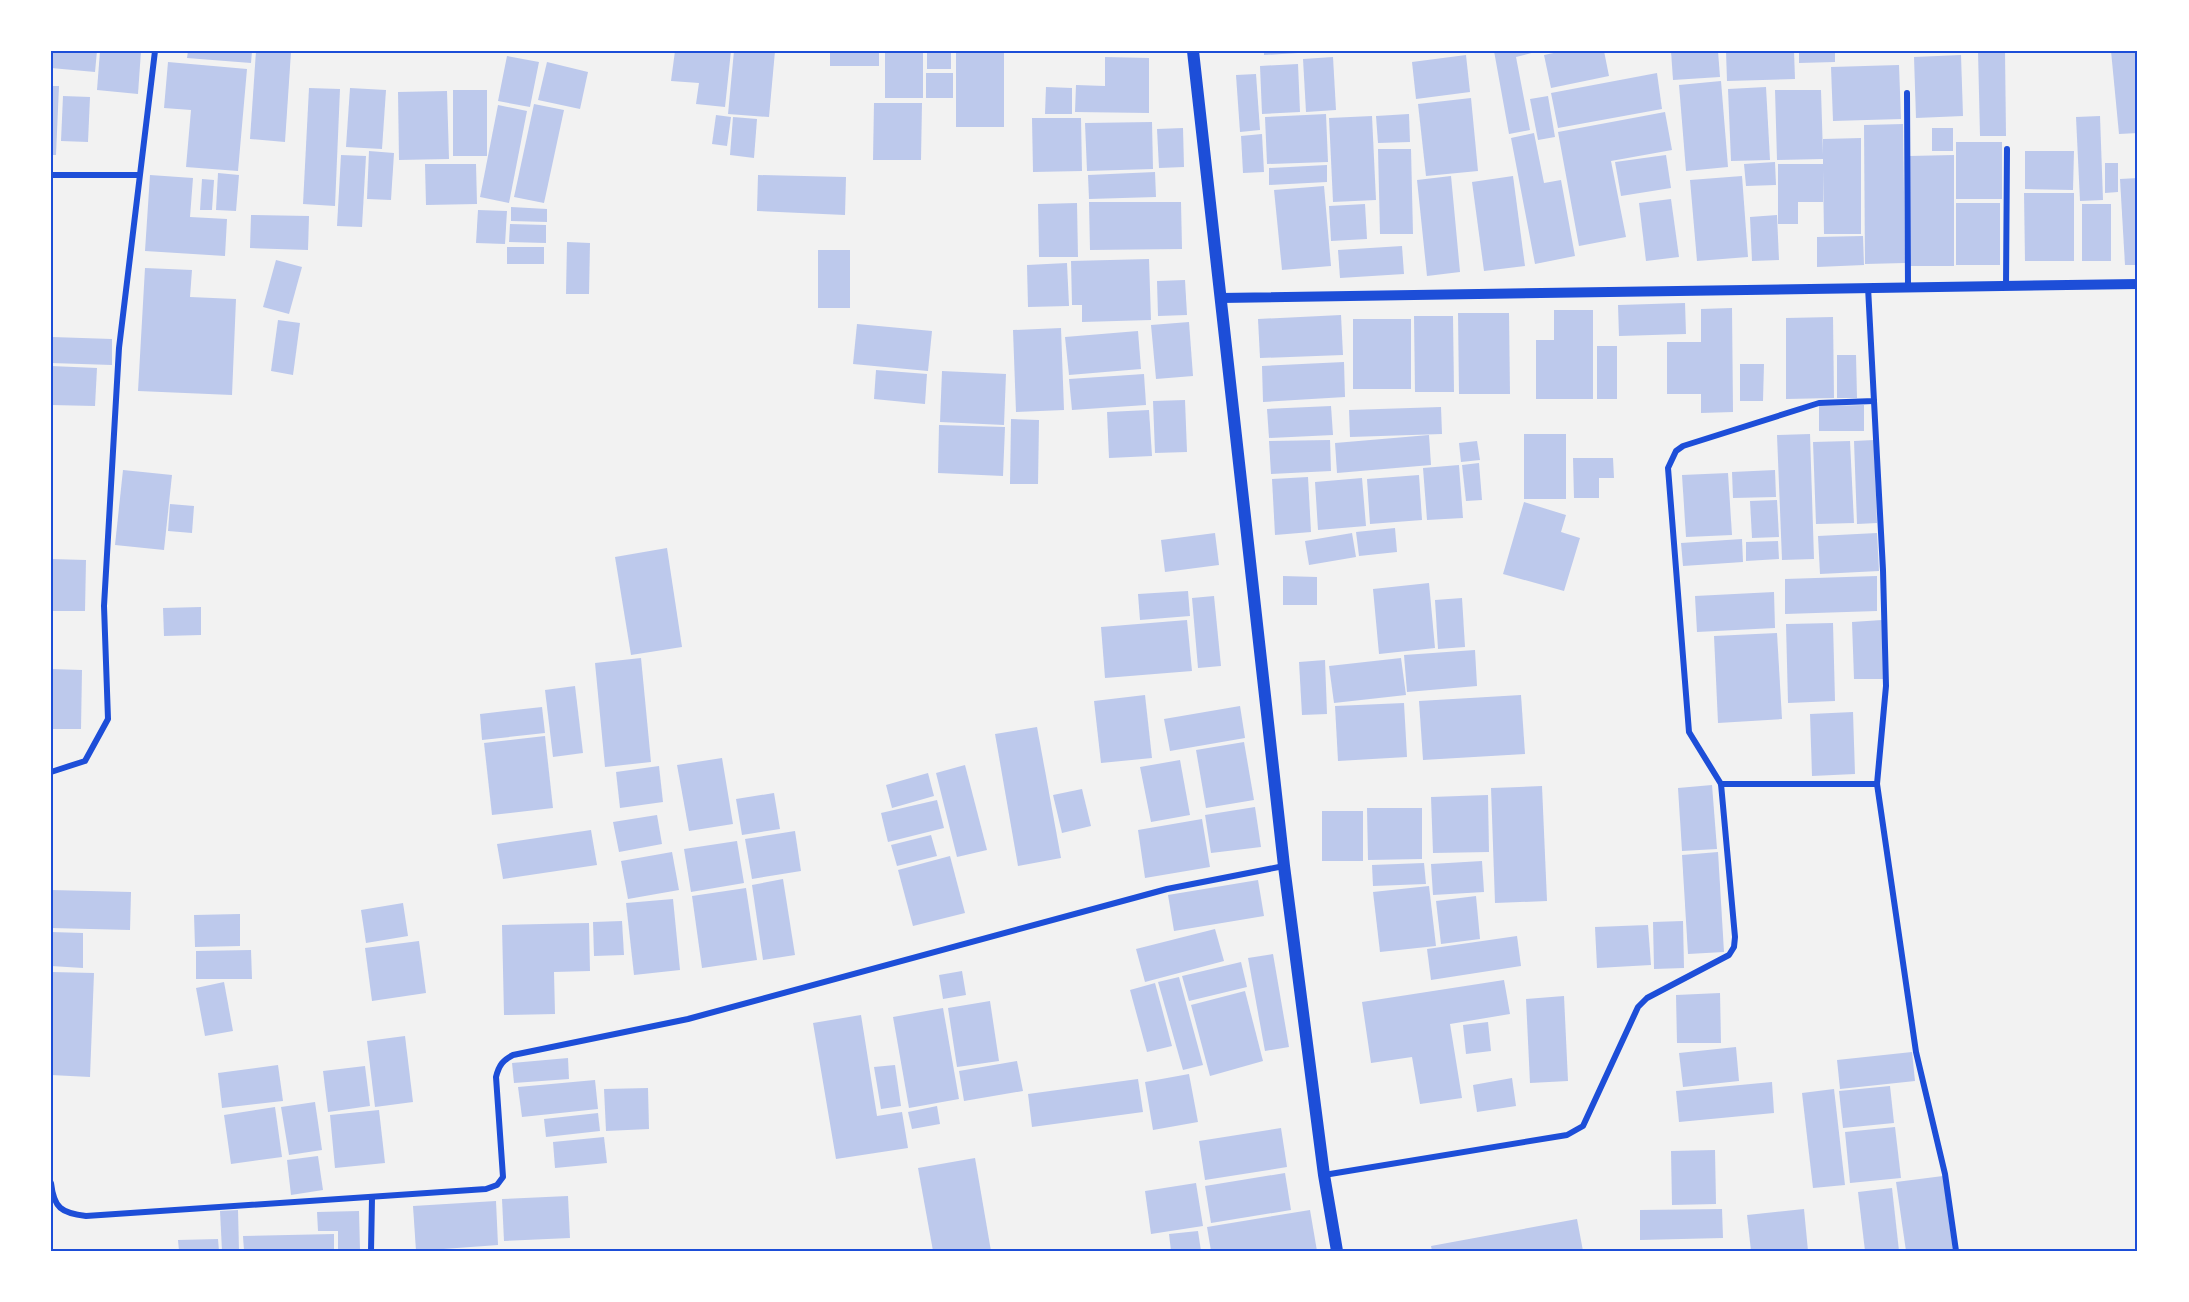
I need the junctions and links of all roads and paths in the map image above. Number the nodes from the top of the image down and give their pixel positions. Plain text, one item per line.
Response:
1 (154, 51) edge
2 (1193, 51) edge
3 (1906, 93) dead end
4 (2007, 149) dead end
5 (51, 175) edge
6 (139, 175) junction
7 (2138, 284) edge
8 (1868, 287) junction
9 (1908, 287) junction
10 (2006, 287) junction
11 (1220, 298) junction
12 (1874, 401) junction
13 (51, 772) edge
14 (1721, 784) junction
15 (1878, 784) junction
16 (1284, 866) junction
17 (1324, 1175) junction
18 (51, 1183) edge
19 (372, 1198) junction
20 (371, 1251) edge
21 (1337, 1251) edge
22 (1956, 1251) edge

1 - 6 street
2 - 11 main road
3 - 9 street
4 - 10 street
5 - 6 street
6 - 13 street
7 - 10 street
8 - 9 street
8 - 11 street
8 - 12 street
9 - 10 street
11 - 16 main road
12 - 14 street
12 - 15 street
14 - 15 street
14 - 17 street
15 - 22 street
16 - 17 main road
16 - 19 street
17 - 21 main road
18 - 19 street
19 - 20 street

